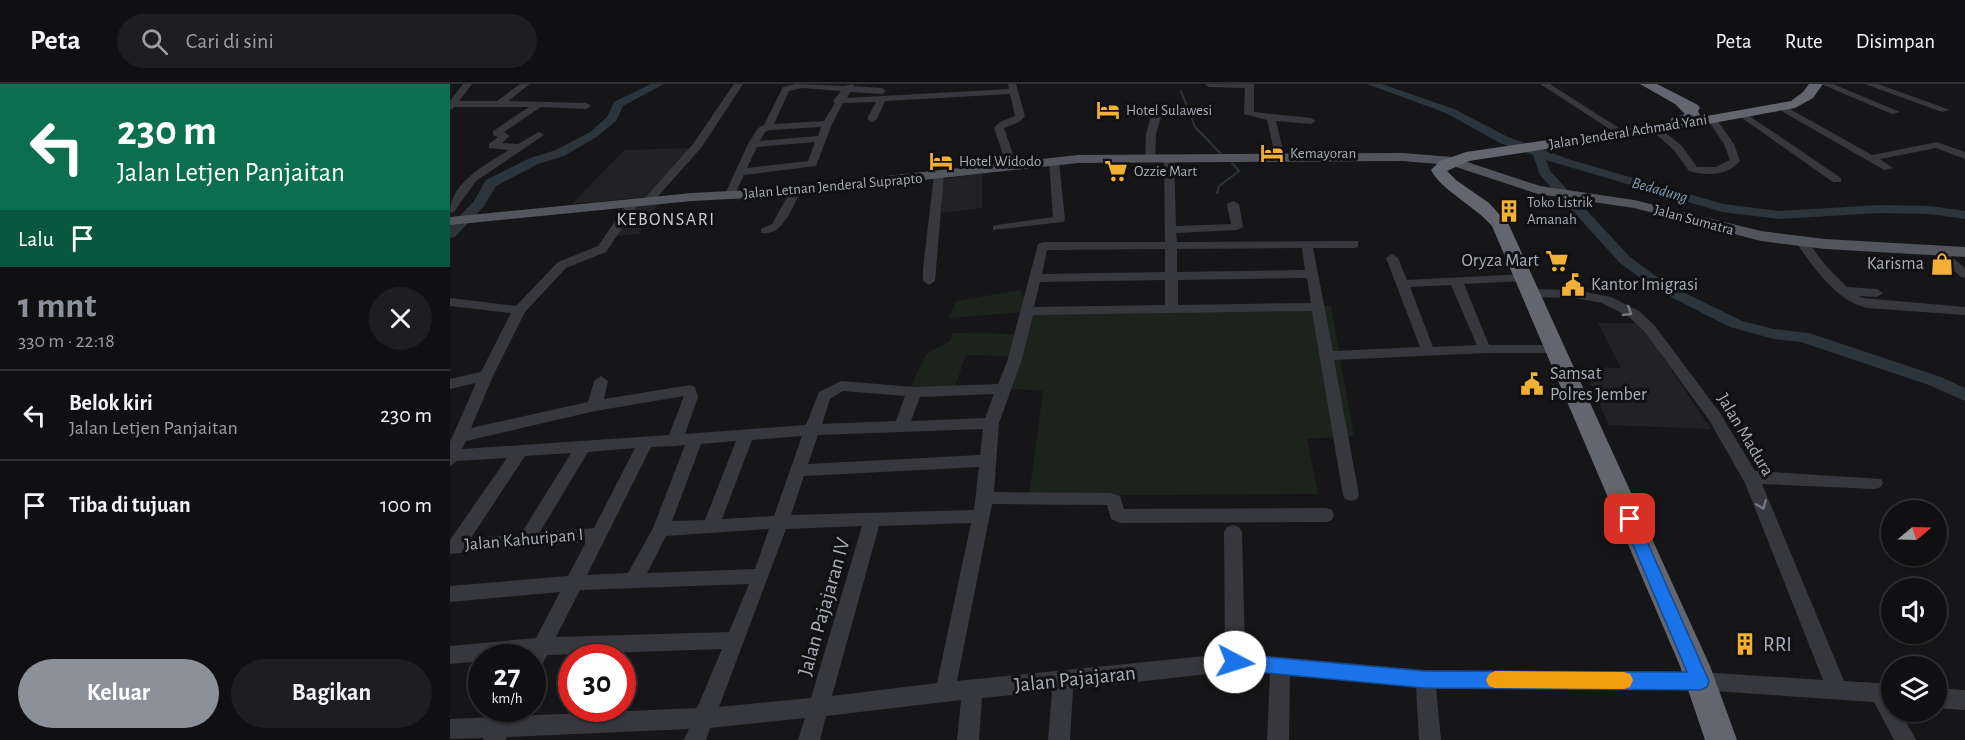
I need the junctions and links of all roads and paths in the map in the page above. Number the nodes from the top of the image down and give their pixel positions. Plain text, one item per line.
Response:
1 (468, 84) edge
2 (526, 84) edge
3 (739, 84) edge
4 (1209, 84) edge
5 (1544, 84) edge
6 (1647, 84) edge
7 (1816, 84) edge
8 (1825, 84) edge
9 (1869, 84) edge
10 (806, 85) edge
11 (1250, 85) edge
12 (848, 87) edge
13 (876, 87) edge
14 (1013, 87) edge
15 (933, 90) edge
16 (453, 100) edge
17 (881, 100) junction
18 (838, 101) junction
19 (500, 103) junction
20 (1681, 103) junction
21 (539, 104) junction
22 (586, 106) dead end
23 (1781, 107) junction
24 (1945, 110) dead end
25 (1895, 112) dead end
26 (1157, 113) dead end
27 (1742, 114) junction
28 (1727, 117) junction
29 (1271, 118) junction
30 (872, 119) dead end
31 (1712, 119) junction
32 (1311, 121) dead end
33 (827, 124) junction
34 (768, 127) junction
35 (1655, 129) junction
36 (1617, 130) junction
37 (539, 135) dead end
38 (820, 139) junction
39 (1560, 140) junction
40 (753, 144) junction
41 (520, 147) junction
42 (1965, 156) edge
43 (1150, 158) junction
44 (1169, 158) junction
45 (1280, 158) junction
46 (1871, 158) junction
47 (1054, 162) junction
48 (1444, 164) junction
49 (1012, 166) junction
50 (1888, 168) dead end
51 (739, 172) junction
52 (939, 175) junction
53 (1837, 180) dead end
54 (796, 190) junction
55 (729, 196) junction
56 (640, 202) junction
57 (1233, 204) dead end
58 (450, 210) edge
59 (450, 221) edge
60 (997, 228) dead end
61 (1169, 230) junction
62 (765, 231) dead end
63 (1802, 242) junction
64 (1354, 244) dead end
65 (1307, 245) junction
66 (1171, 246) junction
67 (1938, 250) junction
68 (1965, 252) edge
69 (1392, 258) dead end
70 (1312, 274) junction
71 (1965, 274) edge
72 (1172, 275) junction
73 (1036, 278) junction
74 (929, 281) dead end
75 (1456, 281) junction
76 (1403, 284) junction
77 (1528, 285) junction
78 (1845, 291) junction
79 (1877, 293) dead end
80 (450, 302) edge
81 (1317, 307) junction
82 (1172, 308) junction
83 (519, 310) junction
84 (1027, 311) junction
85 (1965, 311) edge
86 (1483, 343) dead end
87 (1555, 348) junction
88 (1428, 351) junction
89 (1325, 356) junction
90 (486, 376) junction
91 (601, 381) dead end
92 (450, 384) edge
93 (1003, 389) junction
94 (914, 392) junction
95 (595, 406) junction
96 (991, 423) junction
97 (901, 427) junction
98 (814, 430) junction
99 (746, 435) junction
100 (462, 436) junction
101 (695, 439) junction
102 (675, 440) junction
103 (646, 442) junction
104 (583, 447) junction
105 (520, 451) junction
106 (451, 457) edge
107 (987, 461) junction
108 (800, 470) junction
109 (1750, 477) junction
110 (1875, 483) dead end
111 (1351, 495) dead end
112 (985, 498) junction
113 (1326, 515) dead end
114 (980, 516) junction
115 (872, 520) junction
116 (781, 522) junction
117 (711, 526) junction
118 (661, 529) junction
119 (1233, 532) dead end
120 (599, 534) junction
121 (526, 540) junction
122 (453, 547) edge
123 (761, 576) junction
124 (633, 581) junction
125 (573, 583) junction
126 (450, 594) edge
127 (736, 640) junction
128 (543, 644) edge
129 (546, 646) edge
130 (468, 653) edge
131 (450, 655) edge
132 (1235, 662) junction
133 (1280, 666) junction
134 (1425, 679) junction
135 (1064, 681) junction
136 (1700, 681) junction
137 (972, 690) junction
138 (1837, 690) junction
139 (945, 691) junction
140 (1881, 693) edge
141 (1947, 699) edge
142 (1965, 700) edge
143 (820, 707) junction
144 (706, 718) junction
145 (1897, 722) edge
146 (502, 724) edge
147 (450, 729) edge
148 (695, 740) edge
149 (809, 740) edge
150 (968, 740) edge
151 (1059, 740) edge
152 (1278, 740) edge
153 (1430, 740) edge
154 (1721, 740) edge
155 (1905, 740) edge

1 - 16 street
2 - 19 street
3 - 56 street
4 - 11 street
5 - 36 street
6 - 20 highway
7 - 23 highway, Jalan Jenderal Achmad Yani
8 - 25 street
9 - 24 street
10 - 12 street
10 - 34 street
11 - 29 street
12 - 13 street
12 - 18 street
13 - 15 street
14 - 15 street
14 - 49 street
15 - 17 street
16 - 19 street
17 - 18 street
17 - 30 street
18 - 33 street
19 - 21 street
20 - 28 highway
20 - 36 highway, Jalan Jenderal Achmad Yani
21 - 22 street
21 - 41 street
23 - 27 highway, Jalan Jenderal Achmad Yani
23 - 46 street
26 - 43 street
27 - 28 highway, Jalan Jenderal Achmad Yani
27 - 53 street
28 - 31 highway, Jalan Jenderal Achmad Yani
29 - 32 street
29 - 45 street
31 - 35 highway, Jalan Jenderal Achmad Yani
31 - 35 street
33 - 34 street
33 - 38 street
34 - 40 street
35 - 39 highway, Jalan Jenderal Achmad Yani
36 - 39 highway, Jalan Jenderal Achmad Yani
37 - 41 street
38 - 40 street
38 - 51 street
39 - 48 highway, Jalan Jenderal Achmad Yani
40 - 51 street
41 - 58 street
42 - 46 street
43 - 44 main road, Jalan Letnan Jenderal Suprapto
43 - 47 main road, Jalan Letnan Jenderal Suprapto
44 - 45 main road, Jalan Letnan Jenderal Suprapto
44 - 61 street
45 - 48 main road, Jalan Letnan Jenderal Suprapto
46 - 50 street
47 - 49 main road, Jalan Letnan Jenderal Suprapto
47 - 60 street
48 - 63 main road, Jalan Sumatra
48 - 77 highway
49 - 52 main road, Jalan Letnan Jenderal Suprapto
51 - 55 street
52 - 54 main road, Jalan Letnan Jenderal Suprapto
52 - 74 street
54 - 55 main road, Jalan Letnan Jenderal Suprapto
54 - 62 street
55 - 56 main road, Jalan Letnan Jenderal Suprapto
56 - 59 main road, Jalan Letnan Jenderal Suprapto
56 - 83 street
57 - 61 street
61 - 66 street
63 - 67 main road, Jalan Sumatra
63 - 78 street
64 - 65 street
65 - 66 street
65 - 70 street
66 - 72 street
66 - 73 street
67 - 68 main road, Jalan Sumatra
67 - 71 street
69 - 76 street
70 - 72 street
70 - 81 street
72 - 73 street
72 - 82 street
73 - 84 street
75 - 76 street, Jalan Madura
75 - 77 street, Jalan Madura
75 - 86 street
76 - 88 street
77 - 87 highway
77 -> 109 street, Jalan Madura
78 - 79 street
78 - 85 street
80 - 83 street
81 - 82 street
81 - 89 street
82 - 84 street
83 - 90 street
84 - 93 street
87 - 88 street
87 - 136 highway
88 - 89 street
89 - 111 street
90 - 92 street
90 - 100 street
91 - 95 street
93 - 94 street
93 - 96 street
94 - 97 street
94 - 98 street
95 - 100 street
95 - 102 street
96 - 97 street
96 - 107 street
97 - 98 street
98 - 99 street
98 - 108 street
99 - 101 street
99 - 117 street
100 - 106 street
101 - 102 street
101 - 118 street
102 - 103 street
103 - 104 street
103 - 120 street
104 - 105 street
104 - 121 street
105 - 106 street
105 - 122 street
107 - 108 street
107 - 112 street
108 - 116 street
109 - 110 street
109 -> 138 street, Jalan Madura
112 - 113 street
112 - 114 street
114 - 115 street
114 - 139 street
115 - 116 street
115 - 143 street, Jalan Pajajaran IV
116 - 117 street
116 - 123 street
117 - 118 street
118 - 124 street
119 - 132 street
120 - 121 street, Jalan Kahuripan I
120 - 125 street
121 - 122 street, Jalan Kahuripan I
123 - 124 street
123 - 127 street
124 - 125 street
125 - 126 street
125 - 128 street
127 - 129 street
127 - 144 street
130 - 131 street
132 - 133 street, Jalan Pajajaran
132 - 135 street, Jalan Pajajaran
133 - 134 street, Jalan Pajajaran
133 - 152 street
134 - 136 street, Jalan Pajajaran
134 - 153 street
135 - 137 street, Jalan Pajajaran
135 - 151 street
136 - 138 street, Jalan Pajajaran
136 - 154 highway
137 - 139 street, Jalan Pajajaran
137 - 150 street
138 - 140 street, Jalan Pajajaran
139 - 143 street, Jalan Pajajaran
141 - 142 street
143 - 144 street, Jalan Pajajaran
143 - 149 street, Jalan Pajajaran IV
144 - 146 street, Jalan Pajajaran
144 - 148 street
145 - 155 street
146 - 147 street, Jalan Pajajaran

